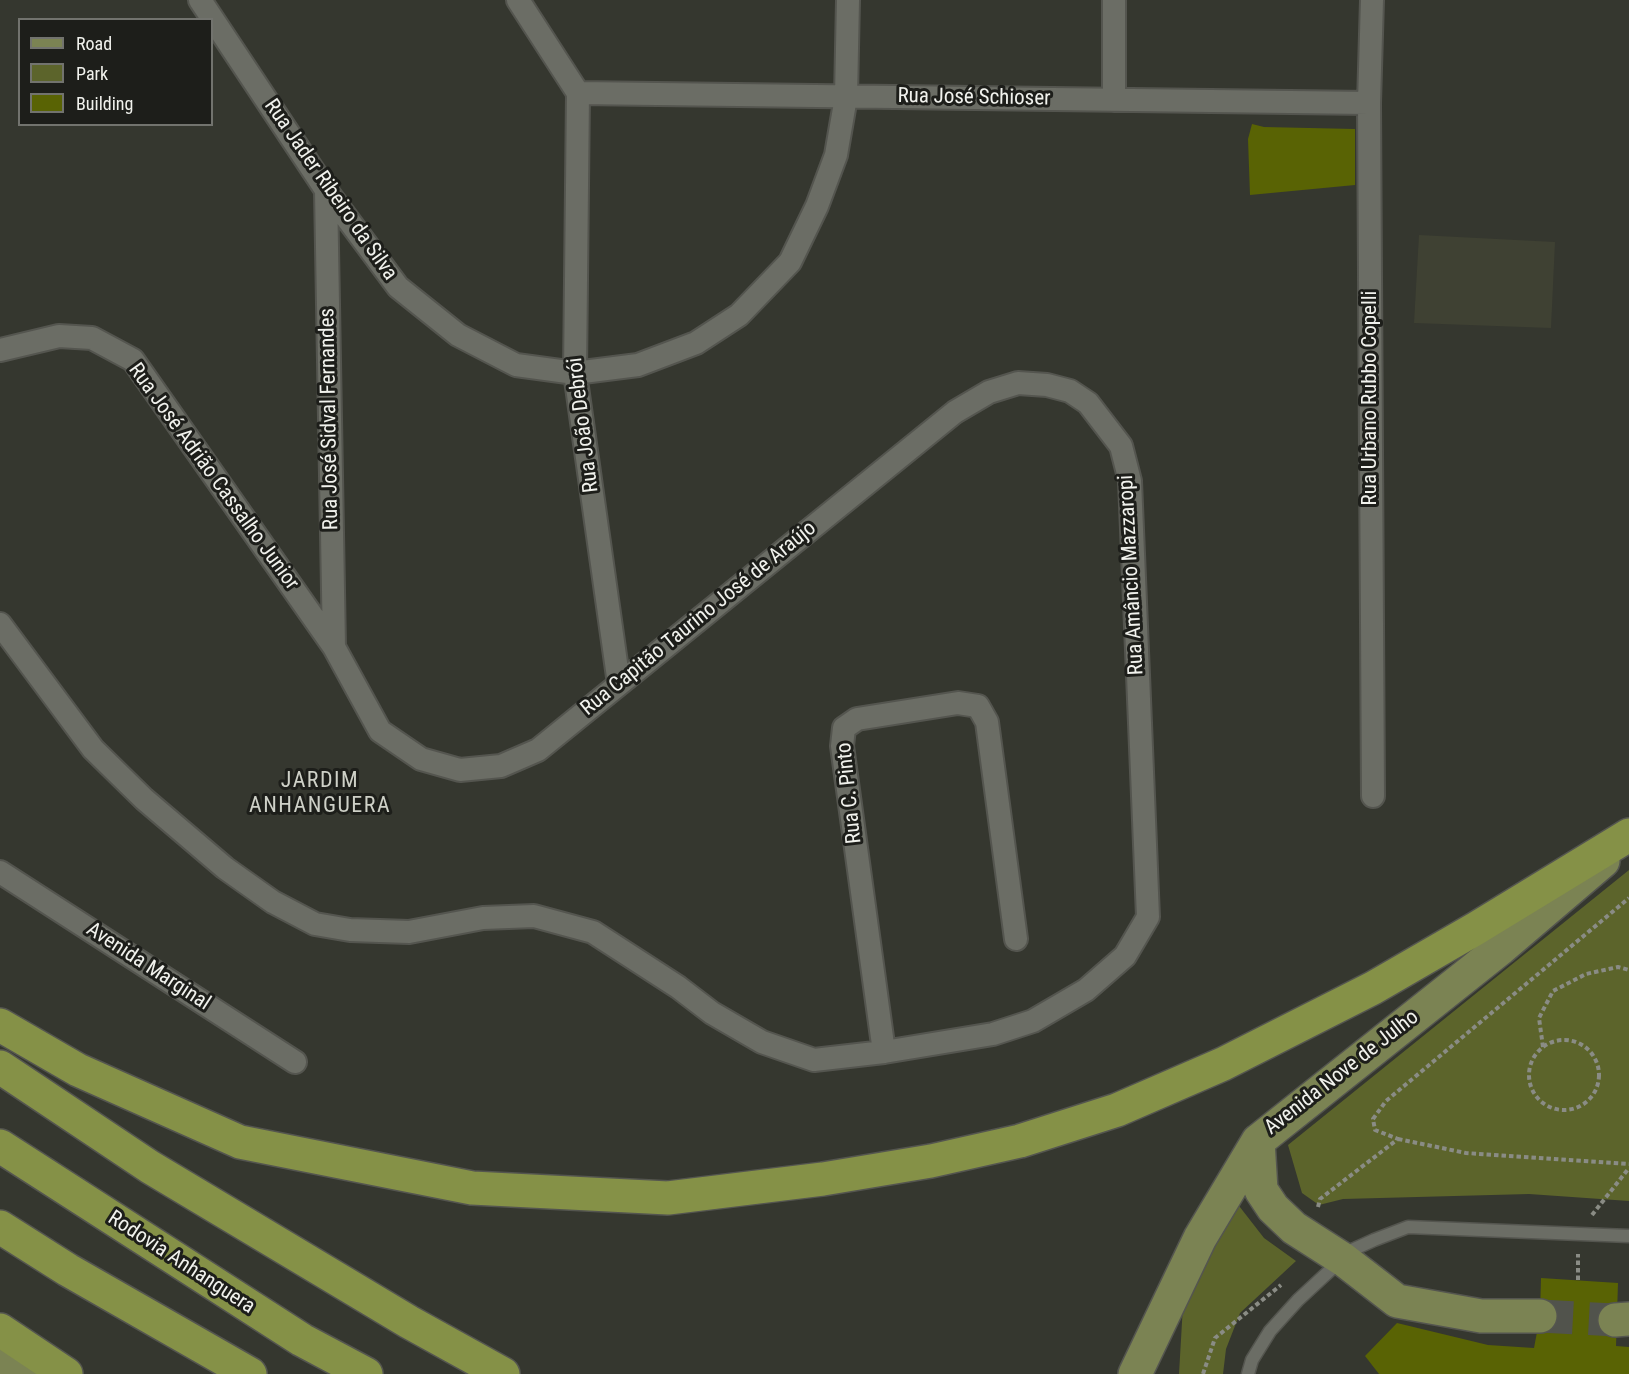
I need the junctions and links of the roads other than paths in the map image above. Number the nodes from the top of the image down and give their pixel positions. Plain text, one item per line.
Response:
1 (200, 0) edge
2 (518, 0) edge
3 (849, 0) edge
4 (1114, 0) edge
5 (1372, 0) edge
6 (212, 18) edge
7 (213, 20) edge
8 (578, 93) junction
9 (846, 97) junction
10 (1114, 100) junction
11 (1370, 103) junction
12 (326, 190) junction
13 (0, 350) edge
14 (574, 373) junction
15 (860, 489) joint
16 (0, 624) edge
17 (334, 647) junction
18 (619, 684) junction
19 (538, 750) joint
20 (1373, 796) dead end
21 (1629, 836) edge
22 (0, 873) edge
23 (1016, 939) dead end
24 (0, 1025) edge
25 (884, 1052) junction
26 (295, 1062) dead end
27 (0, 1067) edge
28 (1258, 1141) junction
29 (0, 1146) edge
30 (0, 1227) edge
31 (1629, 1236) edge
32 (1344, 1260) junction
33 (1540, 1316) tunnel mouth
34 (0, 1330) edge
35 (0, 1365) edge
36 (1144, 1365) edge
37 (20, 1374) edge
38 (66, 1374) edge
39 (250, 1374) edge
40 (366, 1374) edge
41 (503, 1374) edge
42 (1248, 1374) edge

1 - 6 street, Rua Jader Ribeiro da Silva
2 - 8 street
3 - 9 street, Rua Jader Ribeiro da Silva
4 - 10 street
5 - 11 street, Rua Urbano Rubbo Copelli
7 - 12 street, Rua Jader Ribeiro da Silva
8 - 9 street, Rua José Schioser
8 - 14 street, Rua João Debrói
9 - 10 street, Rua José Schioser
9 - 14 street, Rua Jader Ribeiro da Silva
10 - 11 street, Rua José Schioser
11 - 20 street, Rua Urbano Rubbo Copelli
12 - 14 street, Rua Jader Ribeiro da Silva
12 - 17 street, Rua José Sidval Fernandes
13 - 17 street, Rua José Adrião Cassalho Junior
14 - 18 street, Rua João Debrói
15 - 18 street, Rua Capitão Taurino José de Araújo
15 - 25 street, Rua Amâncio Mazzaropi
16 - 25 street
17 - 19 street, Rua José Adrião Cassalho Junior
18 - 19 street, Rua Capitão Taurino José de Araújo
21 - 24 highway
21 - 28 main road, Avenida Nove de Julho
22 - 26 street, Avenida Marginal
23 - 25 street, Rua C. Pinto
27 - 41 highway
28 - 32 main road, Avenida Nove de Julho
28 - 36 main road
29 - 40 highway, Rodovia Anhanguera
30 - 39 highway
31 - 32 lane
32 - 33 main road, Avenida Nove de Julho
32 - 42 lane
34 - 38 highway
35 - 37 main road

